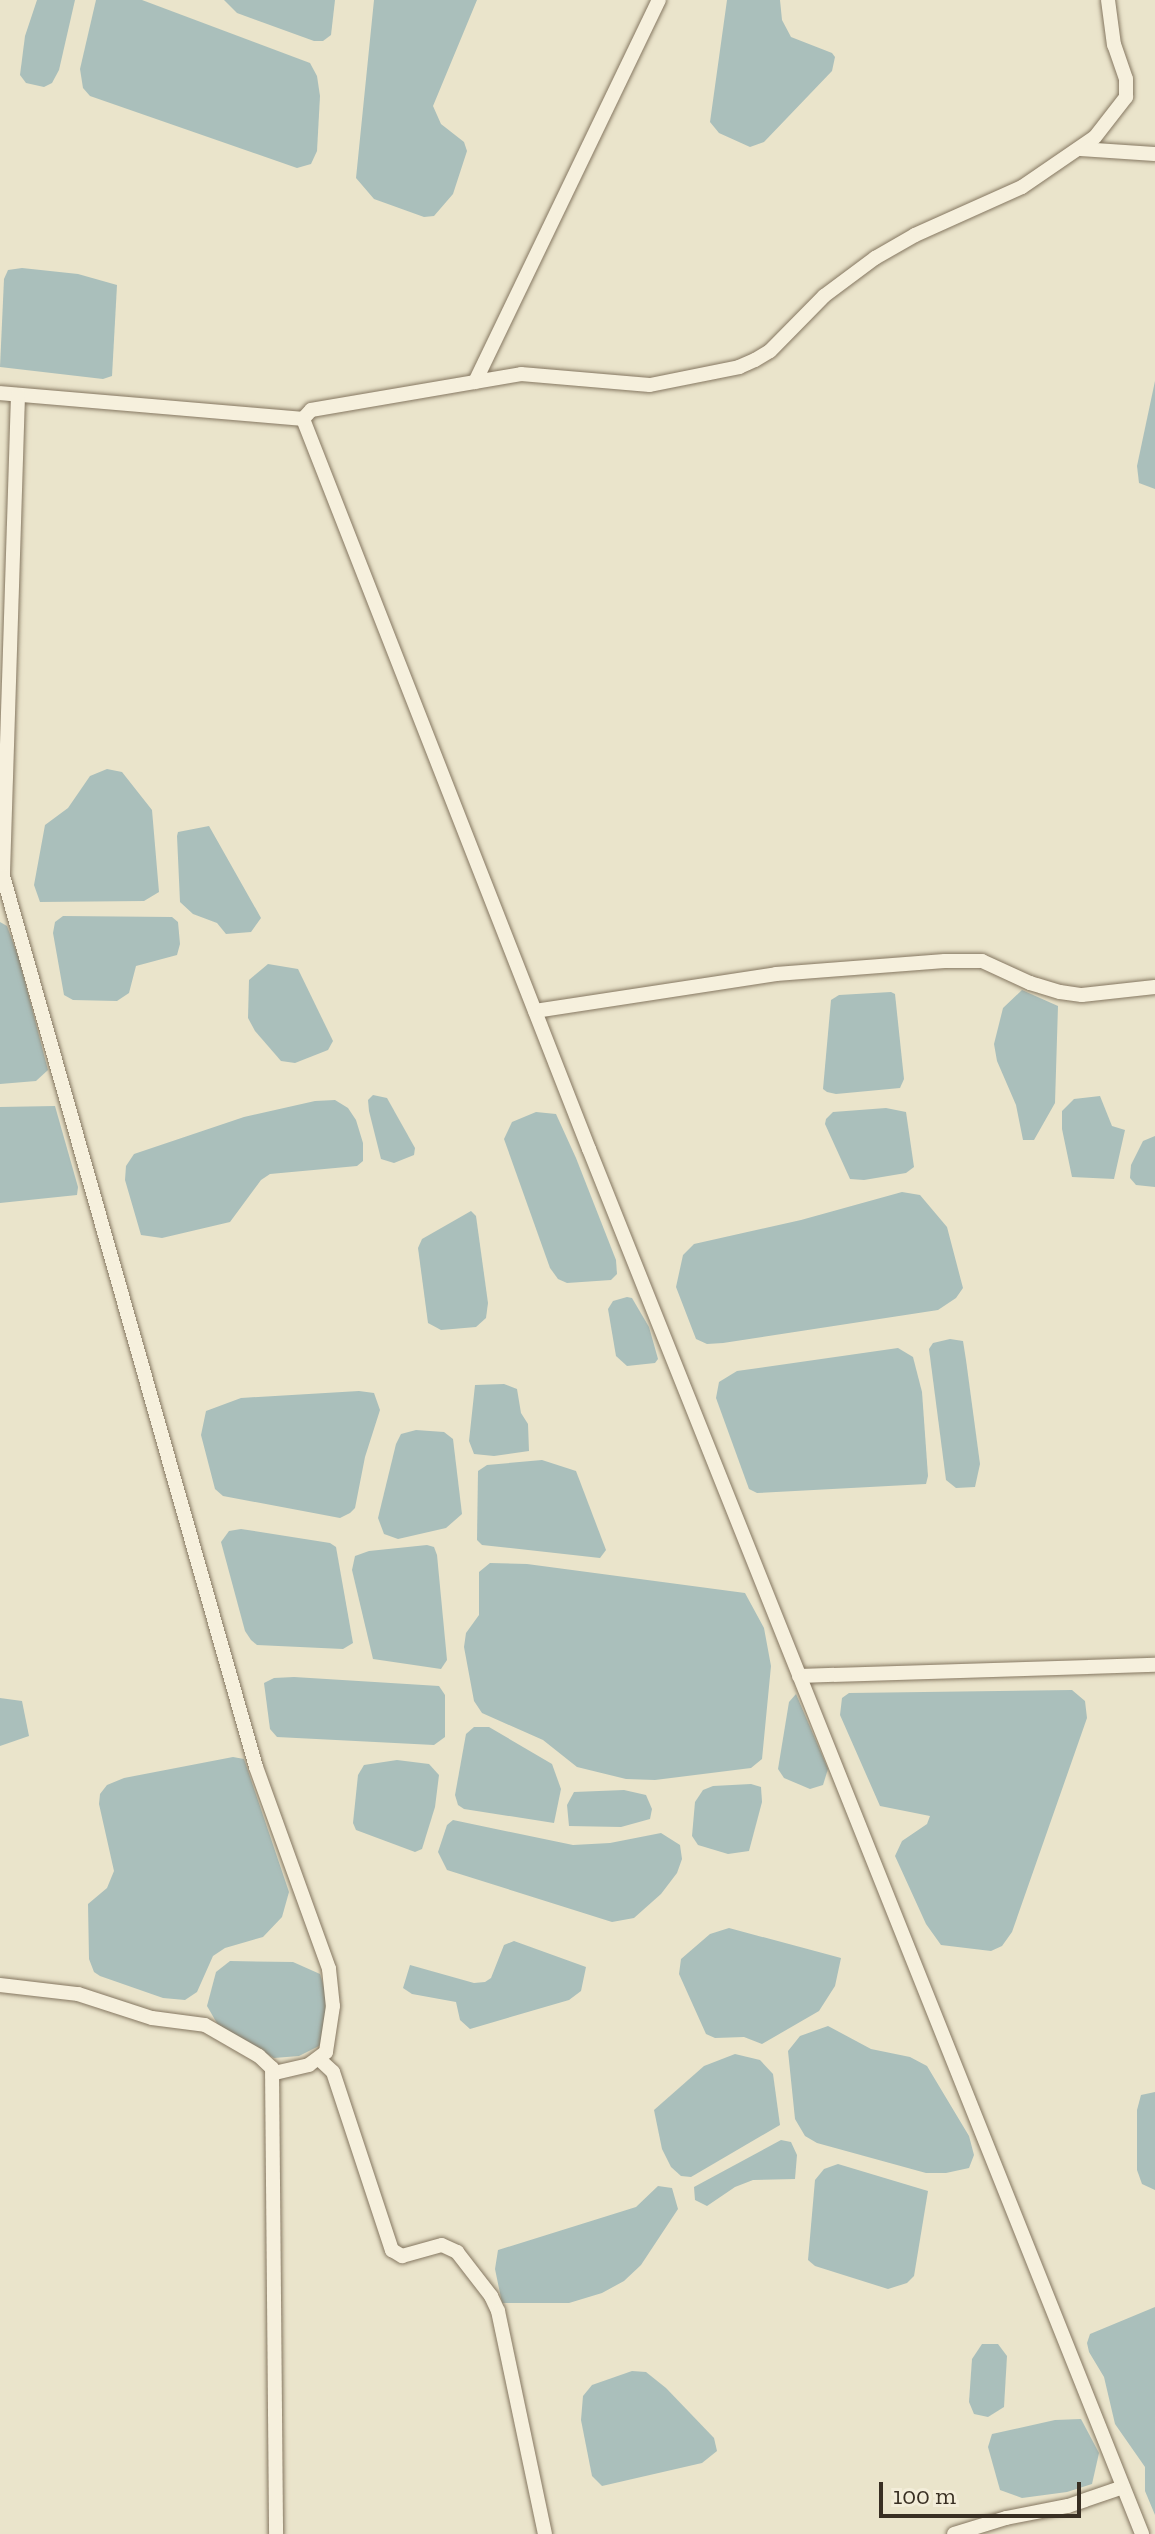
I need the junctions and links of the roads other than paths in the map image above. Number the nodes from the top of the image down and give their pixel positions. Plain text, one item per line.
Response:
1 (659, 0) edge
2 (1108, 0) edge
3 (1080, 149) junction
4 (1155, 154) edge
5 (475, 382) junction
6 (0, 393) edge
7 (18, 395) junction
8 (303, 419) junction
9 (1155, 987) edge
10 (535, 1011) junction
11 (1155, 1665) edge
12 (799, 1676) junction
13 (0, 1985) edge
14 (319, 2059) junction
15 (273, 2073) junction
16 (1123, 2487) junction
17 (276, 2534) edge
18 (545, 2534) edge
19 (954, 2534) edge
20 (1142, 2534) edge

1 - 5 street
2 - 3 street
3 - 4 street
3 - 5 street
5 - 8 street
6 - 7 street
7 - 8 street
7 - 14 street
8 - 10 street
9 - 10 street
10 - 12 street
11 - 12 street
12 - 16 street
13 - 15 street
14 - 15 street
14 - 18 street
15 - 17 street
16 - 19 street
16 - 20 street

